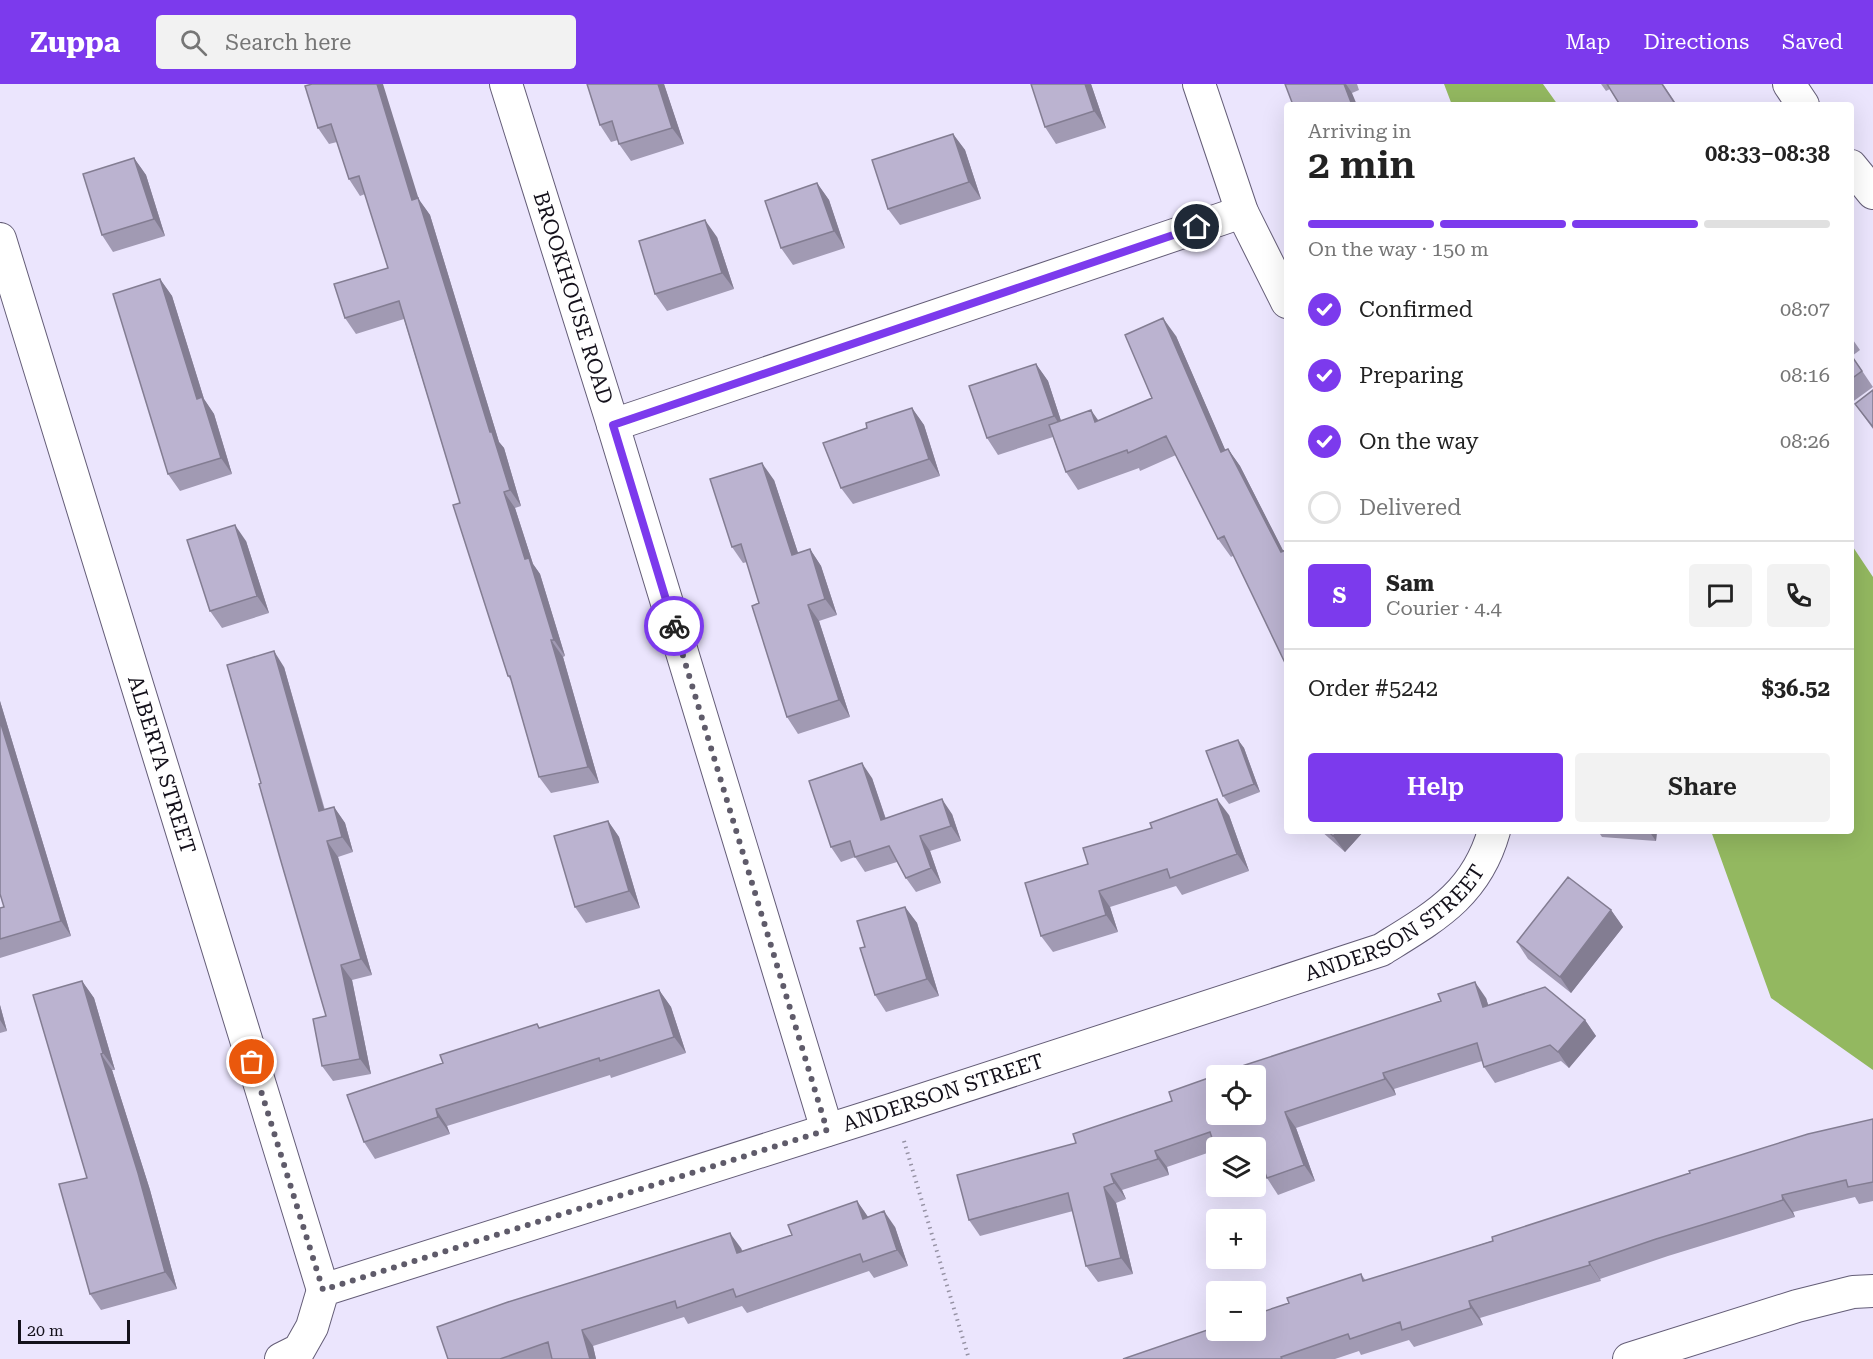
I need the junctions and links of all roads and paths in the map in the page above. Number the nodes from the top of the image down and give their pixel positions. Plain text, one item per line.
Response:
1 (506, 84) edge
2 (1199, 84) edge
3 (1789, 84) edge
4 (1801, 102) edge
5 (1854, 170) edge
6 (1873, 193) edge
7 (1242, 212) junction
8 (0, 239) edge
9 (1284, 296) edge
10 (613, 425) junction
11 (1493, 834) edge
12 (894, 1109) junction
13 (827, 1130) junction
14 (323, 1290) junction
15 (1873, 1292) edge
16 (281, 1359) edge
17 (969, 1359) edge
18 (1629, 1359) edge

1 - 10 street, BROOKHOUSE ROAD
2 - 7 street
3 - 4 street
5 - 6 street
7 - 9 street
7 - 10 street
8 - 14 street, ALBERTA STREET
10 - 13 street, BROOKHOUSE ROAD
11 - 12 street, ANDERSON STREET
12 - 13 street, ANDERSON STREET
12 - 17 path
13 - 14 street, ANDERSON STREET
14 - 16 street
15 - 18 street

